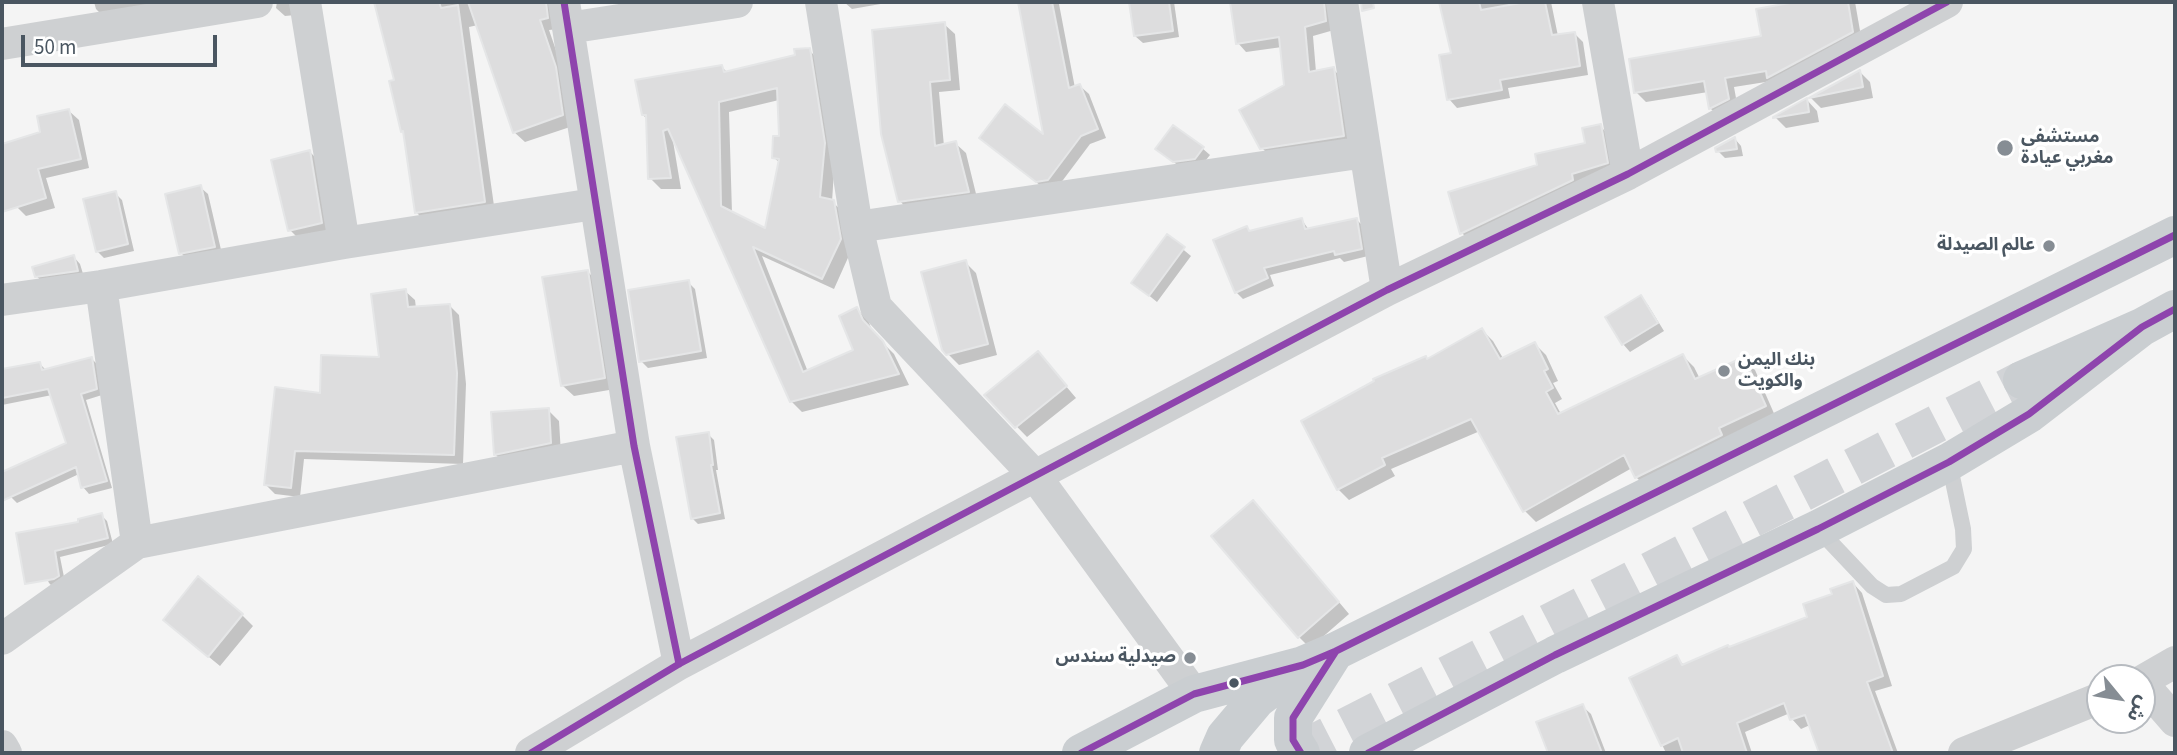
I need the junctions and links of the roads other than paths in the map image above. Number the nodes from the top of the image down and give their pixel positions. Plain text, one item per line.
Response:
1 (257, 2) edge
2 (305, 2) edge
3 (737, 2) edge
4 (821, 2) edge
5 (1342, 2) edge
6 (1598, 2) edge
7 (1947, 2) edge
8 (566, 15) edge
9 (2, 44) edge
10 (1365, 152) junction
11 (1628, 174) junction
12 (594, 204) junction
13 (856, 227) junction
14 (2175, 234) edge
15 (344, 243) junction
16 (101, 286) junction
17 (1387, 290) junction
18 (2, 300) edge
19 (2175, 309) edge
20 (2142, 327) junction
21 (2022, 380) tunnel mouth
22 (634, 446) junction
23 (1949, 462) junction
24 (1035, 477) junction
25 (1818, 529) junction
26 (137, 543) junction
27 (2, 639) edge
28 (1319, 658) junction
29 (2175, 662) edge
30 (679, 664) junction
31 (2156, 674) edge
32 (1194, 694) junction
33 (2156, 699) edge
34 (2086, 704) edge
35 (2175, 722) edge
36 (1414, 739) edge
37 (2, 746) edge
38 (6, 753) edge
39 (531, 753) edge
40 (1081, 753) edge
41 (1218, 753) edge
42 (1301, 753) edge
43 (1368, 753) edge
44 (1964, 753) edge

1 - 9 street
2 - 15 street
3 - 8 street
4 - 13 street
5 - 10 street
6 - 11 street
7 - 11 street
8 - 12 street
10 - 13 street
10 - 17 street
11 - 17 street
12 - 15 street
12 - 22 street
13 - 24 street
14 - 28 main road
15 - 16 street
16 - 18 street
16 - 26 street
17 - 24 street
19 - 20 main road
20 - 21 main road
20 - 23 main road
22 - 26 street
22 - 30 street
23 - 25 main road
23 - 25 lane
24 - 30 street
24 - 32 street
25 - 36 main road
26 - 27 street
28 - 32 main road
28 - 41 main road
28 - 42 main road
29 - 31 street
30 - 39 street
32 - 40 main road
33 - 35 street
34 - 44 street
36 - 43 main road
37 - 38 street

